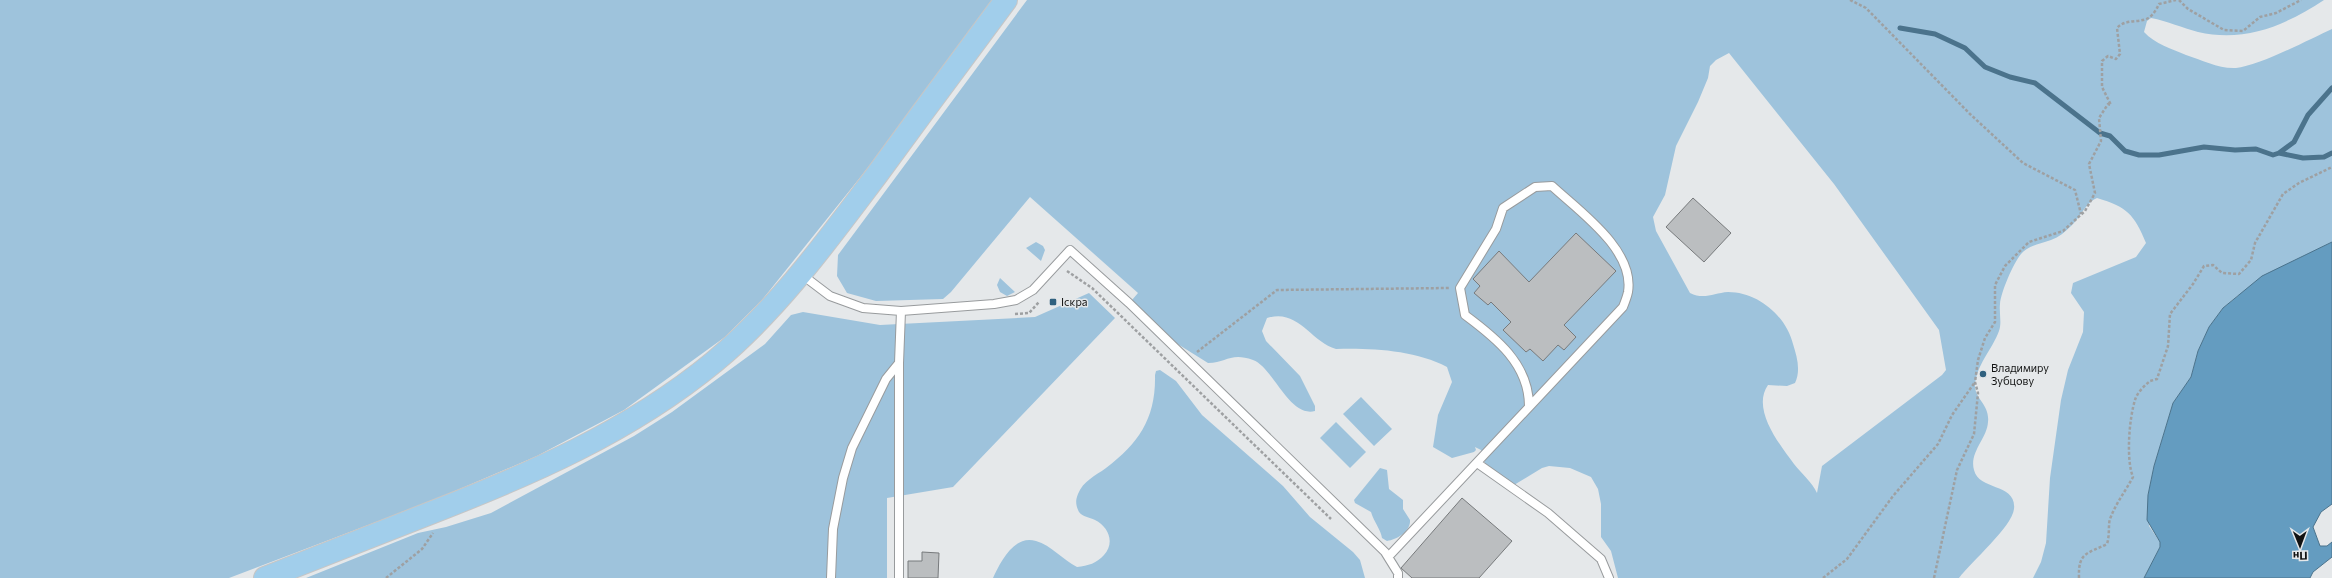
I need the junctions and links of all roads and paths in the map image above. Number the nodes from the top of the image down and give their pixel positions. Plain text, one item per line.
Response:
1 (1006, 0) edge
2 (1850, 0) edge
3 (2176, 0) edge
4 (2180, 0) edge
5 (2301, 0) edge
6 (2332, 167) edge
7 (2081, 214) junction
8 (800, 273) junction
9 (1061, 275) dead end
10 (1460, 288) junction
11 (1043, 297) dead end
12 (901, 311) junction
13 (1014, 314) dead end
14 (1187, 360) junction
15 (899, 363) junction
16 (1975, 382) junction
17 (1529, 406) junction
18 (1477, 463) junction
19 (1333, 521) dead end
20 (435, 530) dead end
21 (1389, 556) junction
22 (265, 578) edge
23 (386, 578) edge
24 (831, 578) edge
25 (899, 578) edge
26 (1398, 578) edge
27 (1609, 578) edge
28 (1823, 578) edge
29 (1934, 578) edge
30 (2079, 578) edge

1 - 8 main road
2 - 7 path
3 - 7 path
4 - 5 path
6 - 30 path
7 - 16 path
8 - 12 lane
8 - 22 main road
9 - 19 path
10 - 14 path
10 - 17 lane
10 - 17 lane
11 - 13 path
12 - 14 lane
12 - 15 lane
14 - 21 lane
15 - 24 lane
15 - 25 lane
16 - 28 path
16 - 29 path
17 - 18 lane
18 - 21 lane
18 - 27 lane
20 - 23 path
21 - 26 lane

